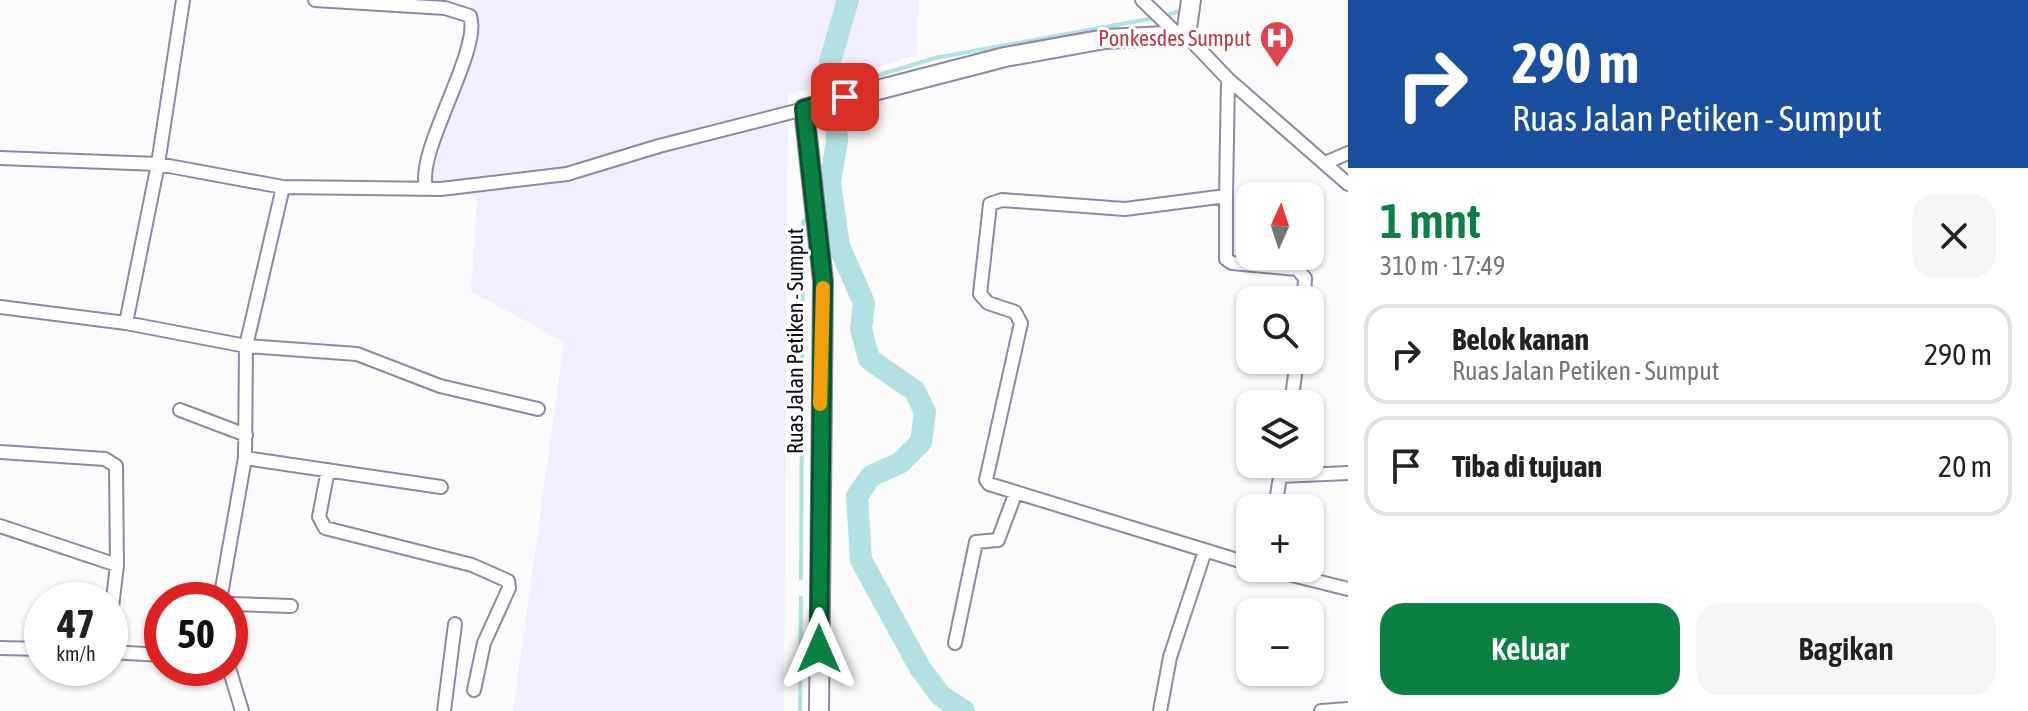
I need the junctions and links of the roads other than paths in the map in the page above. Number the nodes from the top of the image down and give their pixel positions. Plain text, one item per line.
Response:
1 (183, 0) edge
2 (315, 0) edge
3 (1142, 0) edge
4 (1191, 0) edge
5 (382, 2) edge
6 (1186, 35) junction
7 (1228, 79) junction
8 (804, 109) junction
9 (1348, 153) edge
10 (0, 158) edge
11 (1325, 163) junction
12 (158, 164) junction
13 (1348, 184) edge
14 (283, 187) junction
15 (426, 187) junction
16 (1226, 196) junction
17 (1305, 286) edge
18 (0, 307) edge
19 (126, 323) junction
20 (246, 346) junction
21 (538, 409) dead end
22 (180, 410) dead end
23 (246, 435) junction
24 (0, 452) edge
25 (245, 458) junction
26 (328, 470) junction
27 (1324, 472) edge
28 (1348, 473) edge
29 (441, 487) dead end
30 (1016, 492) junction
31 (0, 526) edge
32 (1205, 551) junction
33 (1236, 560) edge
34 (117, 565) junction
35 (115, 582) edge
36 (223, 582) edge
37 (1321, 582) edge
38 (1348, 589) edge
39 (248, 605) edge
40 (291, 606) dead end
41 (455, 624) dead end
42 (955, 643) dead end
43 (0, 648) edge
44 (24, 649) edge
45 (234, 686) edge
46 (474, 690) dead end
47 (1348, 709) edge
48 (242, 711) edge
49 (444, 711) edge
50 (819, 711) edge
51 (1160, 711) edge
52 (1321, 711) edge

1 - 12 street
2 - 5 street
3 - 6 street
4 - 6 main road
5 - 15 street
6 - 7 street
6 - 8 main road
7 - 11 street
7 - 16 street
8 - 15 street
8 - 50 main road, Ruas Jalan Petiken - Sumput
9 - 11 street
10 - 12 street
11 - 13 street
12 - 14 street
12 - 19 street
14 - 15 street
14 - 20 street
16 - 17 street
16 - 30 street
18 - 19 street
19 - 20 street
20 - 21 street
20 - 23 street
22 - 23 street
23 - 25 street
24 - 34 street
25 - 26 street
25 - 36 street
26 - 29 street
26 - 46 street
27 - 28 street
30 - 32 street
30 - 42 street
31 - 34 street
32 - 33 street
32 - 51 street
34 - 35 street
37 - 38 street
39 - 40 street
41 - 49 street
43 - 44 street
45 - 48 street
47 - 52 street

